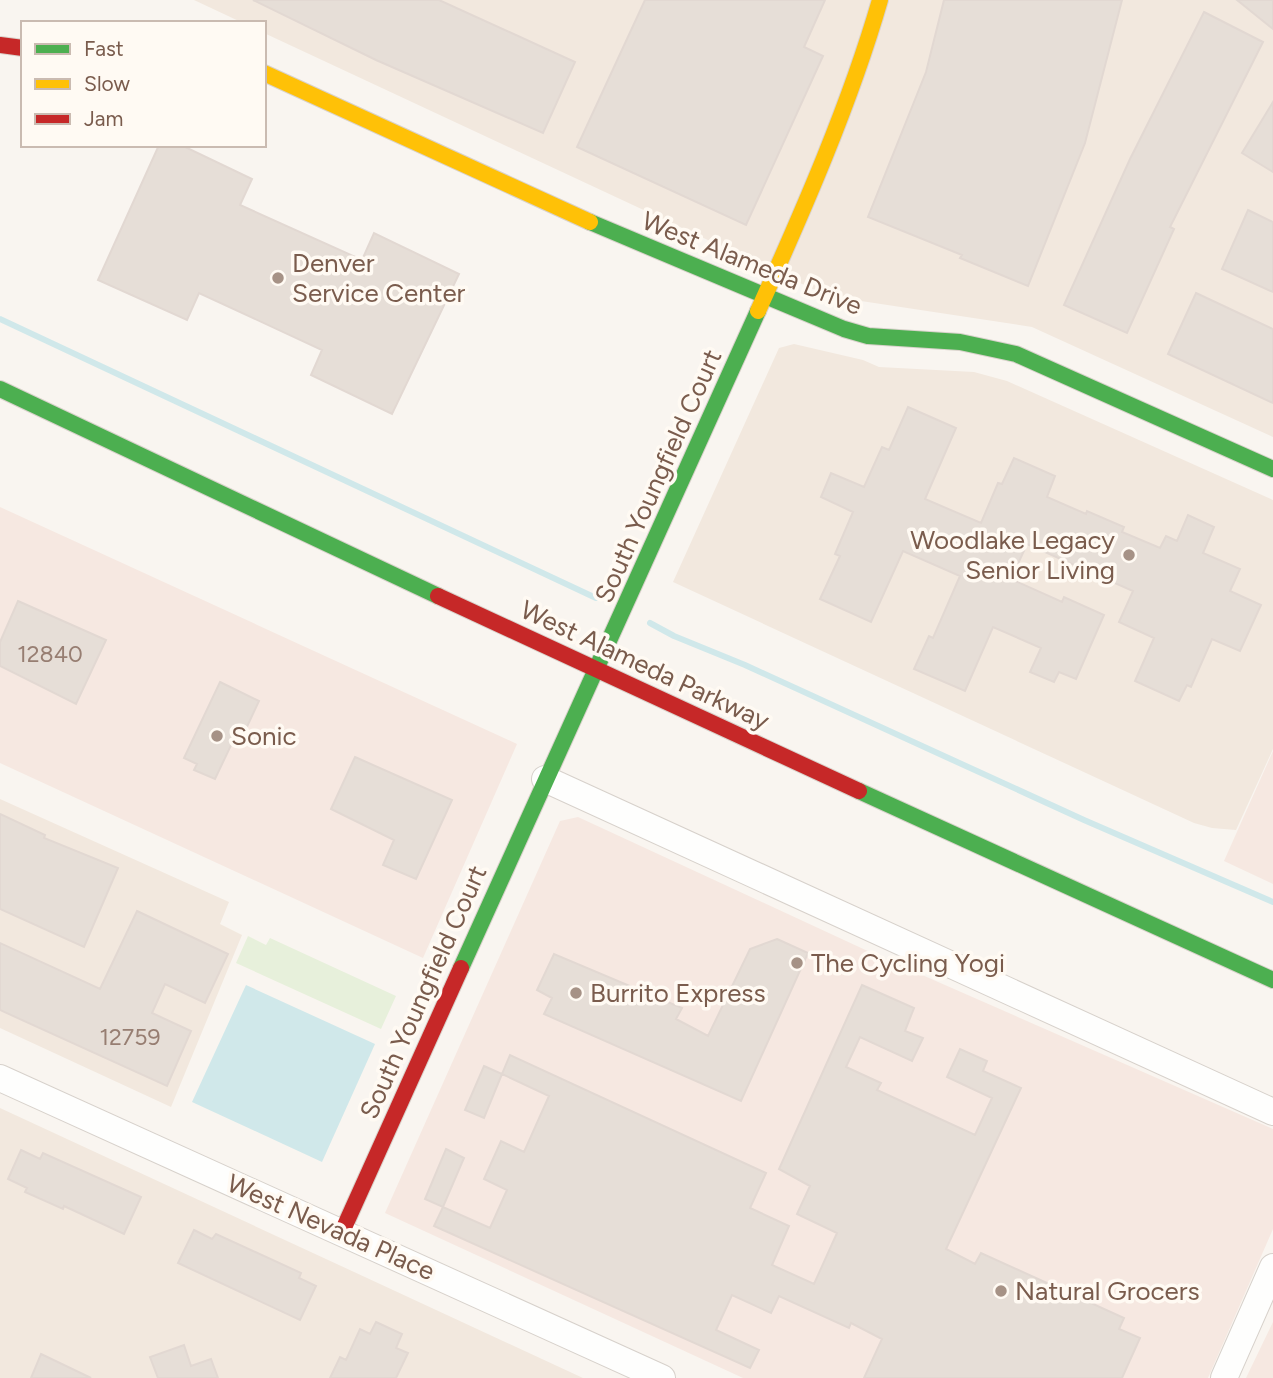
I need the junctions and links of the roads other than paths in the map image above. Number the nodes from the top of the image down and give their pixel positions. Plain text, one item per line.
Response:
1 (880, 0) edge
2 (0, 45) edge
3 (21, 48) edge
4 (266, 74) edge
5 (763, 297) junction
6 (0, 390) edge
7 (1273, 469) edge
8 (597, 671) junction
9 (545, 779) junction
10 (1273, 979) edge
11 (0, 1078) edge
12 (1273, 1112) edge
13 (342, 1232) junction
14 (1273, 1267) edge
15 (662, 1378) edge
16 (1224, 1378) edge

1 - 5 street, South Youngfield Court
2 - 3 street
4 - 5 street, West Alameda Drive
5 - 7 street, West Alameda Drive
5 - 8 street, South Youngfield Court
6 - 8 street, West Alameda Parkway
8 - 9 street, South Youngfield Court
8 - 10 street, West Alameda Parkway
9 - 12 street
9 - 13 street, South Youngfield Court
11 - 13 street, West Nevada Place
13 - 15 street, West Nevada Place
14 - 16 street

